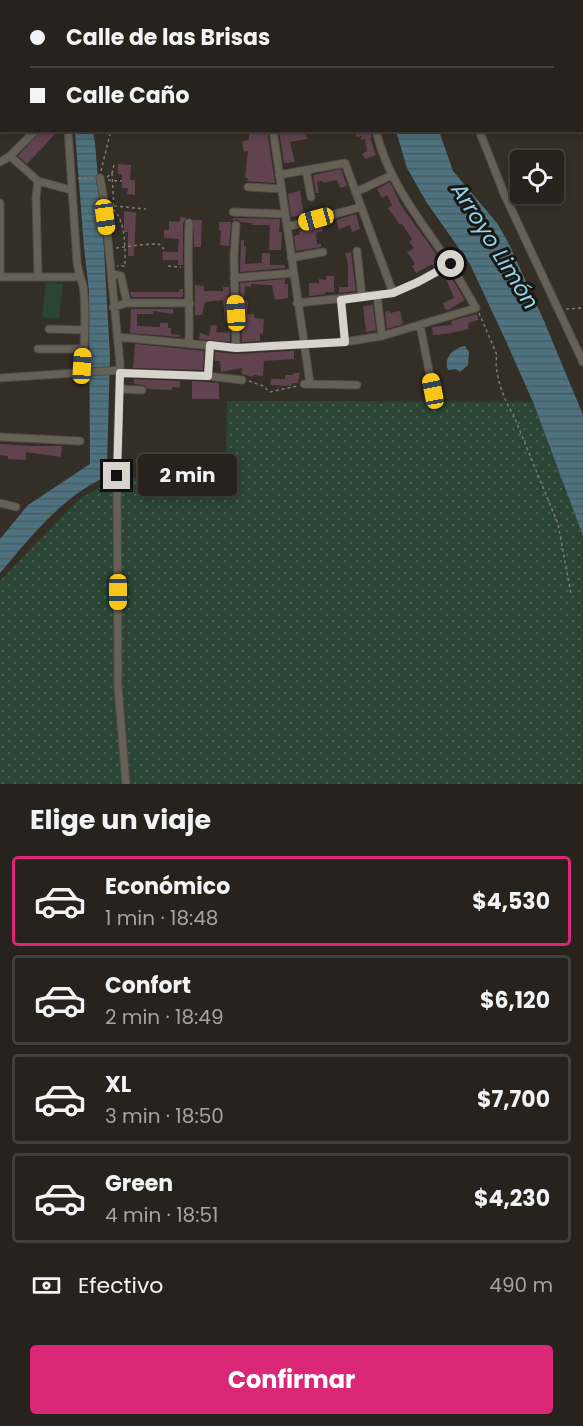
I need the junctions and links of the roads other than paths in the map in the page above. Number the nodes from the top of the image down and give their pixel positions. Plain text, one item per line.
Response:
1 (34, 132) edge
2 (68, 132) edge
3 (273, 132) edge
4 (376, 132) edge
5 (479, 132) edge
6 (10, 156) junction
7 (0, 162) edge
8 (306, 170) junction
9 (279, 174) junction
10 (392, 175) junction
11 (99, 178) road end
12 (38, 181) junction
13 (248, 187) dead end
14 (281, 189) junction
15 (71, 190) junction
16 (356, 192) junction
17 (311, 197) dead end
18 (0, 203) edge
19 (361, 207) junction
20 (233, 212) dead end
21 (284, 214) junction
22 (189, 223) dead end
23 (236, 225) dead end
24 (287, 227) junction
25 (357, 251) dead end
26 (323, 252) dead end
27 (291, 258) junction
28 (451, 264) junction
29 (112, 273) junction
30 (293, 273) junction
31 (38, 276) junction
32 (0, 277) edge
33 (79, 277) junction
34 (234, 278) junction
35 (393, 293) junction
36 (377, 295) junction
37 (362, 297) junction
38 (341, 300) junction
39 (127, 303) junction
40 (190, 303) junction
41 (297, 303) junction
42 (113, 307) junction
43 (420, 325) junction
44 (49, 329) dead end
45 (84, 330) junction
46 (382, 336) junction
47 (117, 337) junction
48 (345, 342) junction
49 (189, 344) junction
50 (303, 344) junction
51 (210, 345) junction
52 (236, 348) junction
53 (38, 349) dead end
54 (83, 349) junction
55 (583, 362) edge
56 (118, 371) junction
57 (83, 372) junction
58 (157, 375) junction
59 (208, 376) junction
60 (0, 378) edge
61 (242, 380) road end
62 (157, 384) dead end
63 (357, 385) dead end
64 (119, 389) junction
65 (142, 390) dead end
66 (433, 391) dead end
67 (0, 437) edge
68 (80, 441) dead end
69 (0, 503) edge
70 (16, 507) dead end
71 (126, 784) edge

1 - 6 street
2 - 15 street
3 - 9 street
4 - 10 street
5 - 55 street
6 - 7 street
6 - 12 street
8 - 9 street
8 - 16 street
8 - 17 street
9 - 14 street
10 - 16 street
10 - 28 street
11 - 29 street
12 - 15 street
12 - 31 street
13 - 14 street
14 - 21 street
15 - 33 street
16 - 19 street
18 - 32 street
19 - 24 street
19 - 35 street
20 - 21 street
21 - 24 street
22 - 40 street
23 - 34 street
24 - 27 street
25 - 37 street
26 - 27 street
27 - 30 street
28 - 35 street
28 - 43 street
29 - 39 street
29 - 42 street
30 - 34 street
30 - 41 street
31 - 32 street
31 - 33 street
33 - 45 street
34 - 52 street
35 - 36 street
36 - 37 street
36 - 46 street
37 - 38 street
38 - 41 street
38 - 48 street
39 - 40 street
39 - 42 street
40 - 49 street
41 - 50 street
42 - 47 street
43 - 46 street
43 - 66 street
44 - 45 street
45 - 54 street
46 - 48 street
47 - 49 street
47 - 56 street
48 - 50 street
49 - 51 street
50 - 52 street
50 - 63 street
51 - 52 street
51 - 59 street
53 - 54 street
54 - 57 street
56 - 57 street
56 - 58 street
56 - 64 street
57 - 60 street
58 - 59 street
58 - 62 street
59 - 61 street
64 - 65 street
64 - 71 street
67 - 68 street
69 - 70 street

